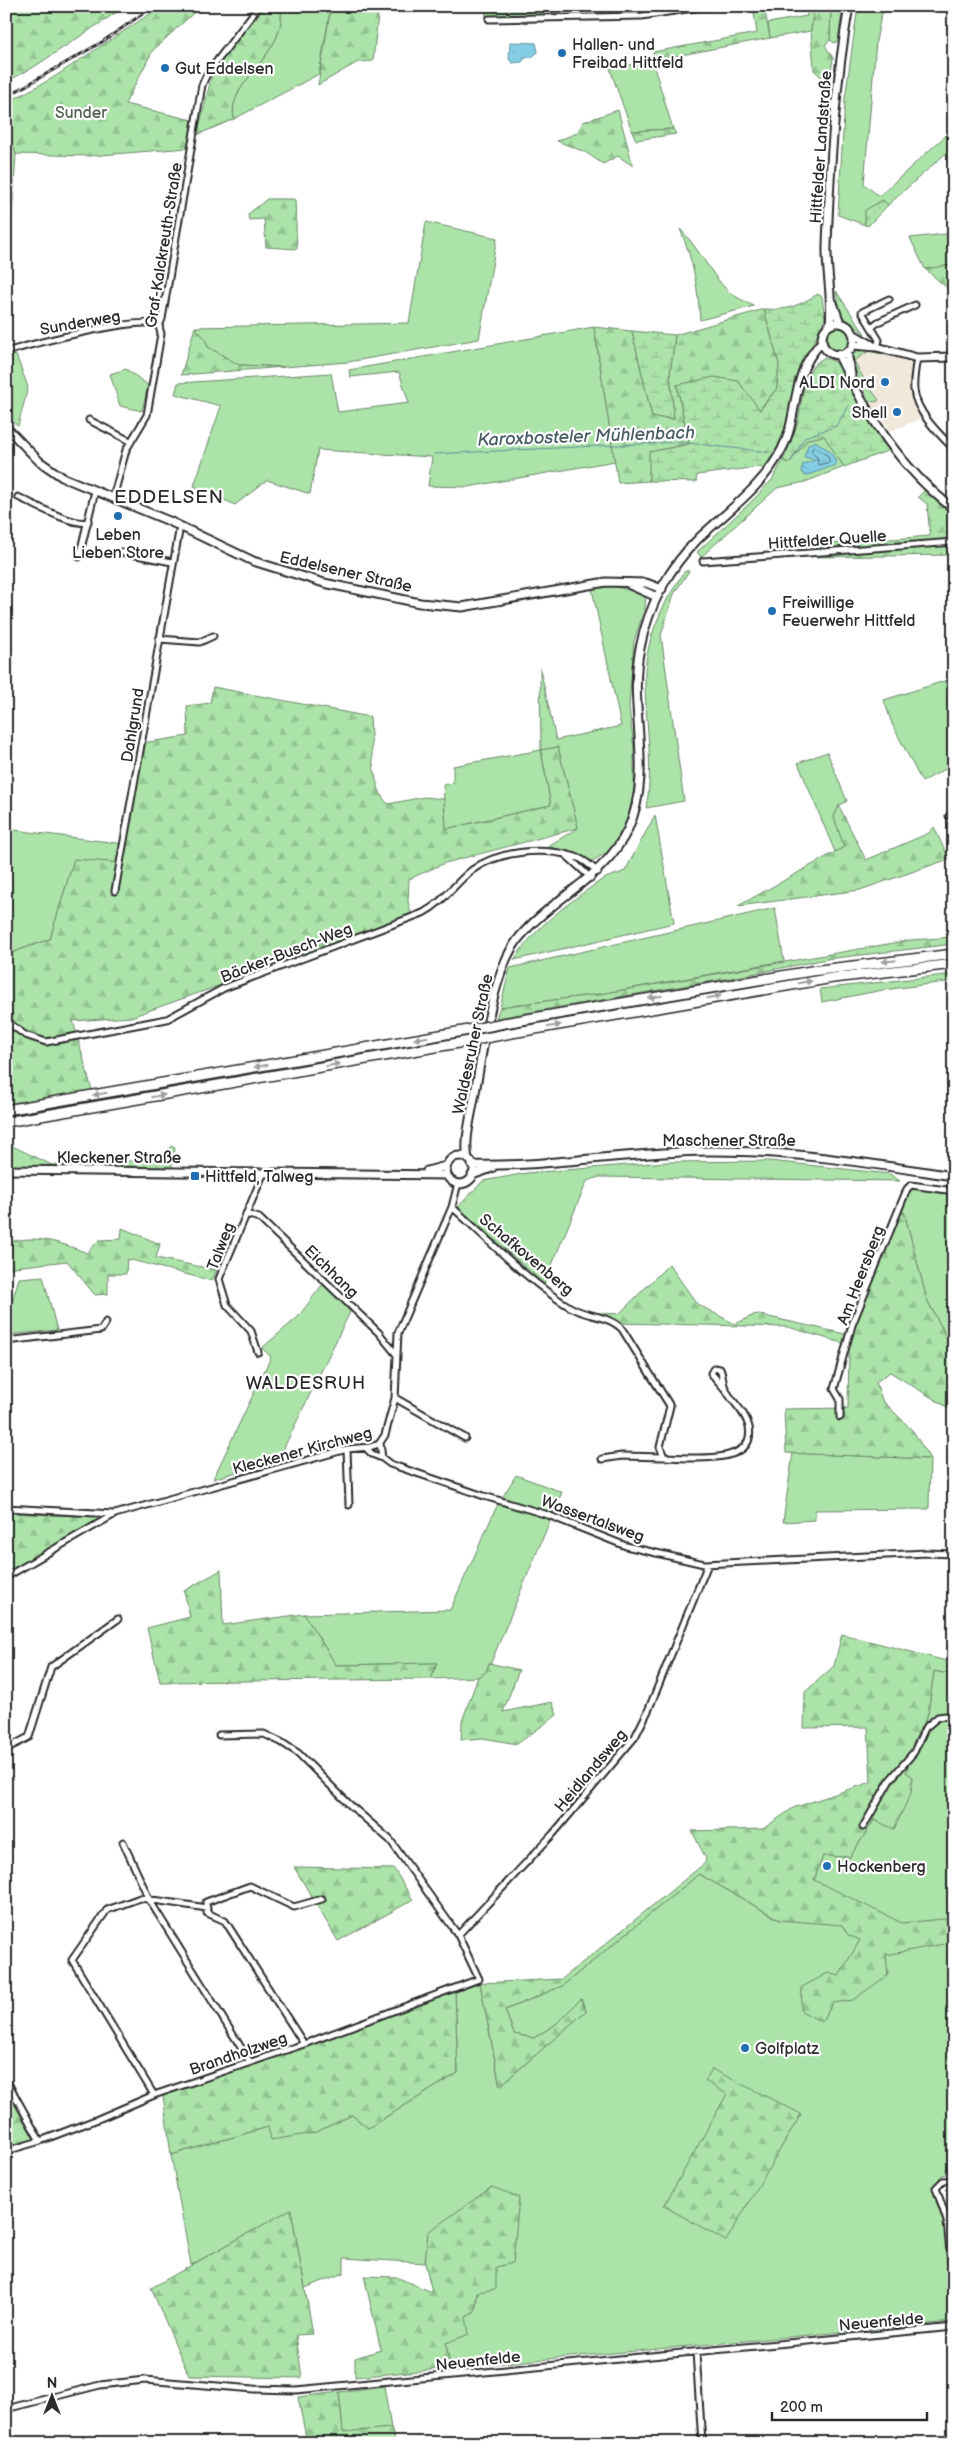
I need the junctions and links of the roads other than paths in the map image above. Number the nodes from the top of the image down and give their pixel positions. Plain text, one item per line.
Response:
1 (260, 6) edge
2 (706, 6) edge
3 (849, 6) edge
4 (489, 19) dead end
5 (829, 290) junction
6 (889, 299) dead end
7 (915, 305) dead end
8 (840, 323) junction
9 (830, 325) junction
10 (159, 326) junction
11 (872, 327) junction
12 (853, 334) junction
13 (822, 341) junction
14 (853, 345) junction
15 (877, 347) junction
16 (828, 351) junction
17 (6, 352) edge
18 (847, 352) junction
19 (838, 354) junction
20 (954, 357) edge
21 (917, 358) junction
22 (801, 375) junction
23 (854, 387) junction
24 (89, 420) dead end
25 (6, 427) edge
26 (130, 441) junction
27 (954, 449) edge
28 (95, 491) junction
29 (18, 497) dead end
30 (113, 498) junction
31 (954, 509) edge
32 (88, 522) junction
33 (180, 526) junction
34 (954, 542) edge
35 (121, 552) dead end
36 (79, 557) dead end
37 (703, 561) dead end
38 (172, 562) junction
39 (625, 583) junction
40 (662, 589) junction
41 (657, 596) junction
42 (213, 636) dead end
43 (159, 639) junction
44 (566, 854) junction
45 (598, 872) junction
46 (591, 878) junction
47 (115, 891) dead end
48 (954, 954) edge
49 (953, 964) edge
50 (6, 1021) edge
51 (216, 1086) junction
52 (190, 1098) dead end
53 (6, 1110) edge
54 (6, 1122) edge
55 (468, 1135) junction
56 (458, 1156) junction
57 (468, 1159) junction
58 (472, 1165) junction
59 (446, 1166) junction
60 (502, 1166) junction
61 (6, 1170) edge
62 (264, 1172) junction
63 (412, 1175) junction
64 (447, 1175) junction
65 (472, 1175) junction
66 (954, 1176) edge
67 (458, 1183) junction
68 (954, 1191) edge
69 (452, 1206) junction
70 (246, 1214) junction
71 (106, 1322) dead end
72 (6, 1340) edge
73 (258, 1352) dead end
74 (396, 1354) junction
75 (724, 1388) dead end
76 (395, 1398) junction
77 (840, 1417) dead end
78 (465, 1438) dead end
79 (380, 1443) junction
80 (347, 1448) junction
81 (366, 1448) junction
82 (664, 1457) junction
83 (382, 1458) junction
84 (602, 1459) dead end
85 (349, 1505) dead end
86 (6, 1508) edge
87 (115, 1514) junction
88 (954, 1554) edge
89 (708, 1564) junction
90 (6, 1577) edge
91 (118, 1620) dead end
92 (954, 1715) edge
93 (219, 1735) dead end
94 (6, 1749) edge
95 (863, 1827) dead end
96 (122, 1842) dead end
97 (322, 1899) dead end
98 (150, 1901) junction
99 (207, 1908) junction
100 (458, 1935) junction
101 (304, 2044) junction
102 (250, 2062) junction
103 (6, 2085) edge
104 (154, 2095) junction
105 (40, 2141) junction
106 (6, 2151) edge
107 (954, 2180) edge
108 (954, 2293) edge
109 (954, 2327) edge
110 (696, 2352) junction
111 (6, 2409) edge
112 (702, 2443) edge

1 - 10 street, Graf-Kalckreuth-Straße
2 - 4 street
3 - 5 street, Hittfelder Landstraße
5 - 8 street, Hittfelder Landstraße
5 - 9 street, Hittfelder Landstraße
6 - 11 street
7 - 11 street
8 - 9 street
8 - 12 street
9 - 13 street
10 - 17 street, Sunderweg
10 - 26 street, Graf-Kalckreuth-Straße
11 - 15 street
12 - 14 street
12 - 15 street
13 - 16 street
13 - 22 street, Waldesruher Straße
14 - 15 street
14 - 18 street
15 - 21 street
16 - 19 street
16 - 22 street, Waldesruher Straße
18 - 19 street
18 - 23 street
19 - 23 street
20 - 21 street
21 - 27 street
22 - 40 street, Waldesruher Straße
23 - 31 street
24 - 26 street
25 - 28 street, Eddelsener Straße
26 - 30 street, Graf-Kalckreuth-Straße
28 - 30 street, Eddelsener Straße
28 - 32 street
29 - 32 street
30 - 33 street, Eddelsener Straße
32 - 36 street
33 - 38 street, Dahlgrund
33 - 39 street, Eddelsener Straße
34 - 37 street, Hittfelder Quelle
35 - 38 street
38 - 43 street, Dahlgrund
39 - 40 street, Eddelsener Straße
39 - 41 street, Eddelsener Straße
40 - 41 street, Waldesruher Straße
41 - 45 street, Waldesruher Straße
42 - 43 street
43 - 47 street, Dahlgrund
44 - 45 street, Bäcker-Busch-Weg
44 - 46 street
44 - 50 street, Bäcker-Busch-Weg
45 - 46 street, Waldesruher Straße
46 - 55 street, Waldesruher Straße
48 -> 53 highway, bridge
51 -> 49 highway, bridge
51 - 52 highway
54 -> 51 highway
55 - 56 street, Waldesruher Straße
55 - 57 street, Waldesruher Straße
56 - 57 street
56 - 59 street
57 - 58 street
58 - 60 street, Maschener Straße
58 - 65 street
59 - 63 street, Kleckener Straße
59 - 64 street
60 - 65 street, Maschener Straße
60 - 66 street, Maschener Straße
61 - 62 street, Kleckener Straße
62 - 63 street, Kleckener Straße
62 - 70 street, Talweg
63 - 64 street, Kleckener Straße
64 - 67 street
65 - 67 street
67 - 69 street, Kleckener Kirchweg
68 - 77 street, Am Heersberg
69 - 74 street, Kleckener Kirchweg
69 - 82 street, Schafkovenberg
70 - 73 street, Talweg
70 - 74 street, Eichhang
71 - 72 street
74 - 76 street, Kleckener Kirchweg
75 - 82 street
76 - 78 street
76 - 79 street, Kleckener Kirchweg
79 - 81 street, Kleckener Kirchweg
79 - 83 street
80 - 81 street, Kleckener Kirchweg
80 - 85 street
80 - 87 street, Kleckener Kirchweg
81 - 83 street, Wassertalsweg
82 - 84 street
83 - 89 street, Wassertalsweg
86 - 87 street
87 - 90 street, Kleckener Kirchweg
88 - 89 street, Wassertalsweg
89 - 100 street, Heidlandsweg
91 - 94 street
92 - 95 street
93 - 100 street
96 - 98 street
97 - 99 street
98 - 99 street
98 - 102 street
98 - 104 street
99 - 101 street
100 - 101 street, Brandholzweg
101 - 102 street, Brandholzweg
102 - 104 street, Brandholzweg
103 - 105 street
104 - 105 street, Brandholzweg
105 - 106 street, Brandholzweg
107 - 108 street
109 - 110 street, Neuenfelde
110 - 111 street, Neuenfelde
110 - 112 street

